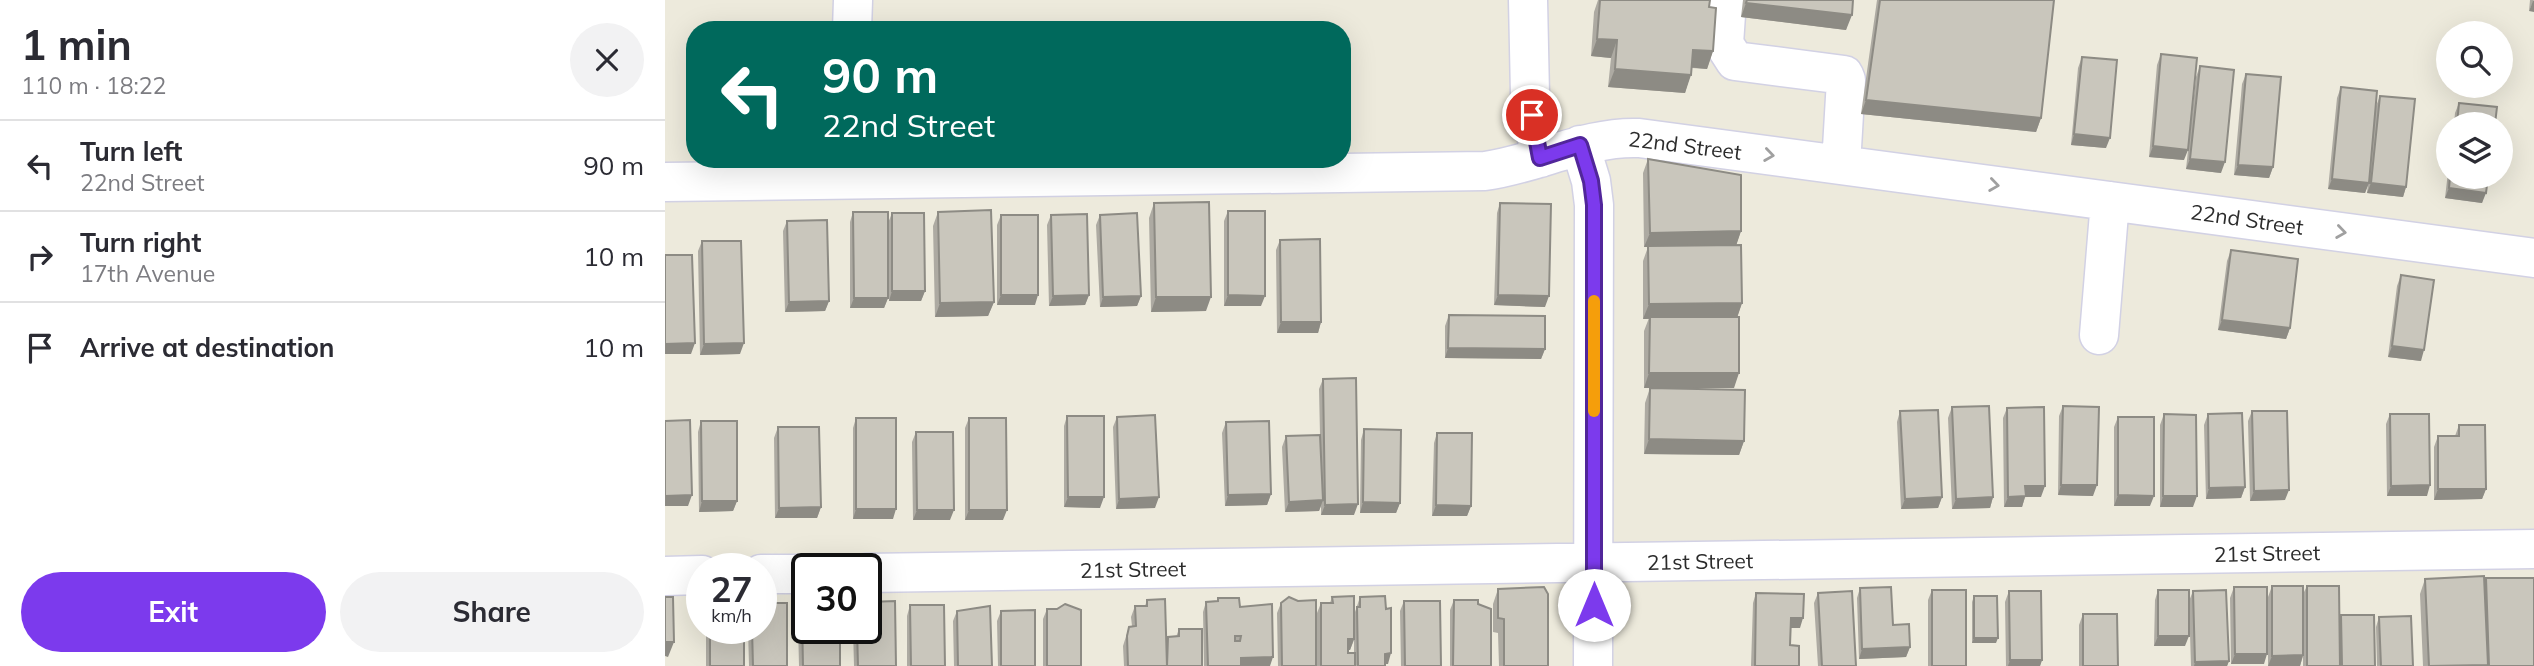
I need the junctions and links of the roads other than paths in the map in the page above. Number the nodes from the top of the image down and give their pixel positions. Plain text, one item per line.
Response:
1 (853, 0) edge
2 (1528, 0) edge
3 (1727, 0) edge
4 (852, 21) edge
5 (1580, 145) junction
6 (1540, 158) junction
7 (1841, 165) junction
8 (850, 169) edge
9 (665, 182) edge
10 (2110, 201) junction
11 (2534, 258) edge
12 (2099, 335) dead end
13 (2534, 549) edge
14 (1594, 562) junction
15 (882, 573) edge
16 (686, 575) edge
17 (665, 576) edge
18 (1594, 666) edge

1 - 4 street
2 - 6 street
3 - 7 street
5 - 6 street, 22nd Street
5 -> 7 street, 22nd Street
5 - 14 street
6 - 8 street, 22nd Street
7 -> 10 street, 22nd Street
8 - 9 street, 22nd Street
10 -> 11 street, 22nd Street
10 - 12 street
13 - 14 street, 21st Street
14 - 15 street, 21st Street
14 - 18 street
16 - 17 street

